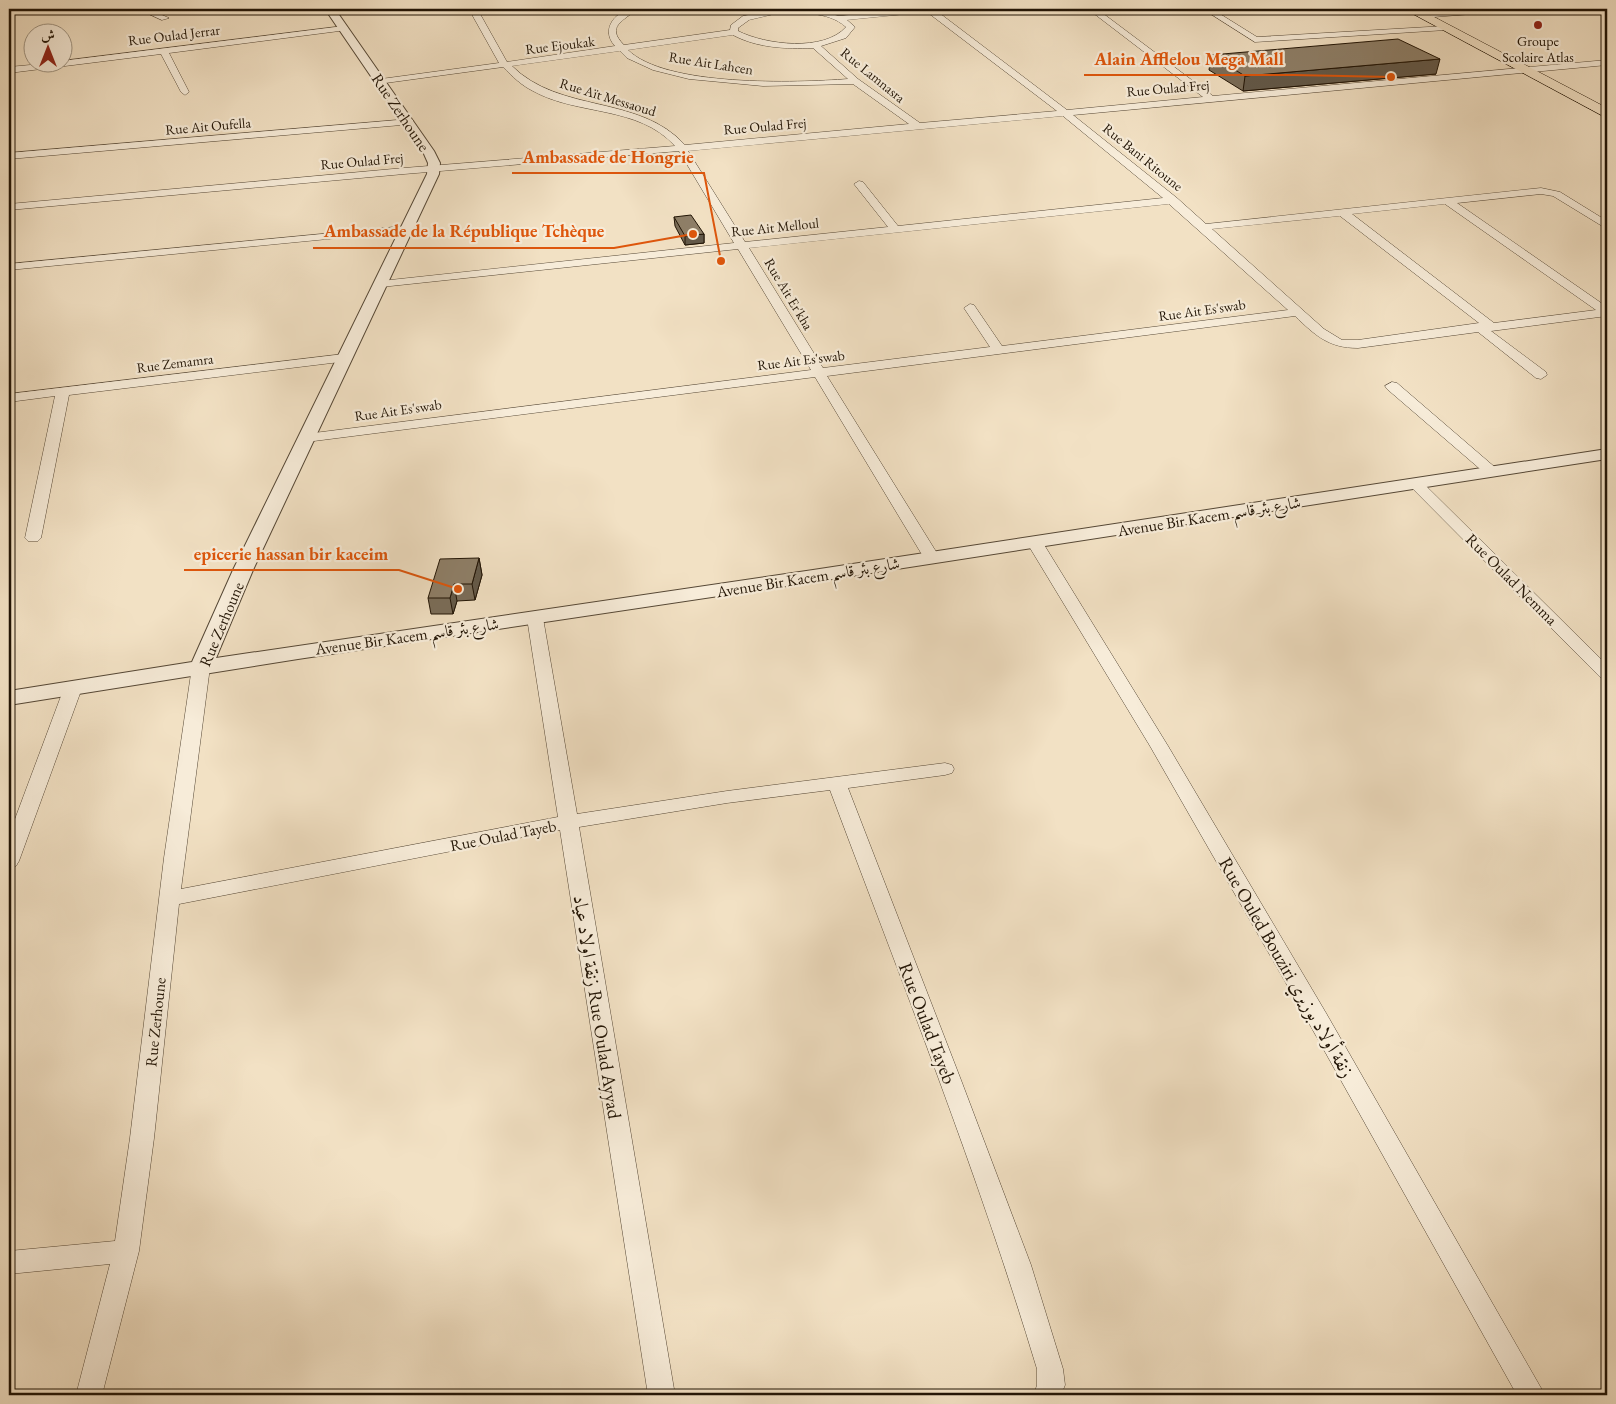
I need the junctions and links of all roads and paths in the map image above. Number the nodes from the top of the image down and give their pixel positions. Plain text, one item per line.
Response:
1 (142, 9) edge
2 (330, 9) edge
3 (480, 9) edge
4 (633, 9) edge
5 (930, 9) edge
6 (1092, 9) edge
7 (1207, 9) edge
8 (1410, 9) edge
9 (1511, 9) edge
10 (772, 11) edge
11 (1427, 12) edge
12 (165, 18) dead end
13 (843, 20) junction
14 (344, 28) junction
15 (1446, 28) junction
16 (737, 34) junction
17 (814, 44) junction
18 (163, 50) junction
19 (621, 50) junction
20 (1607, 62) edge
21 (505, 65) junction
22 (1528, 69) junction
23 (9, 70) edge
24 (855, 81) junction
25 (381, 82) junction
26 (185, 92) dead end
27 (1210, 98) junction
28 (1607, 107) edge
29 (1065, 112) junction
30 (1607, 114) edge
31 (410, 122) junction
32 (916, 125) junction
33 (682, 148) junction
34 (9, 156) edge
35 (434, 169) junction
36 (859, 184) dead end
37 (1172, 200) junction
38 (1446, 200) junction
39 (9, 207) edge
40 (1342, 212) junction
41 (1607, 226) edge
42 (1204, 227) junction
43 (406, 228) junction
44 (896, 230) junction
45 (743, 246) junction
46 (9, 267) edge
47 (381, 284) junction
48 (970, 308) dead end
49 (1298, 312) junction
50 (1607, 312) edge
51 (1485, 327) junction
52 (999, 351) junction
53 (344, 358) junction
54 (820, 372) junction
55 (1541, 374) dead end
56 (1392, 386) dead end
57 (63, 391) junction
58 (9, 398) edge
59 (306, 438) junction
60 (1607, 454) edge
61 (1492, 472) junction
62 (1416, 484) junction
63 (33, 538) dead end
64 (1035, 543) junction
65 (932, 558) junction
66 (535, 618) junction
67 (201, 667) junction
68 (1607, 674) edge
69 (73, 688) junction
70 (9, 698) edge
71 (946, 768) dead end
72 (836, 782) junction
73 (568, 822) junction
74 (9, 861) edge
75 (171, 898) junction
76 (126, 1251) junction
77 (9, 1262) edge
78 (89, 1395) edge
79 (662, 1395) edge
80 (1048, 1395) edge
81 (1532, 1395) edge

1 - 12 street
2 - 14 street, Rue Zerhoune
3 - 21 street, Rue Aït Messaoud
4 - 19 street
5 - 13 street
5 - 29 street, Rue Bani Ritoune
6 - 27 street
7 - 15 street
8 - 15 main road
9 - 11 street
10 - 13 street
10 - 16 street
11 - 22 main road
13 - 17 street
14 - 18 street, Rue Oulad Jerrar
14 - 25 street, Rue Zerhoune
15 - 22 main road
16 - 17 street
16 - 19 street, Rue Ejoukak
17 - 24 street, Rue Lamnasra
18 - 23 street, Rue Oulad Jerrar
18 - 26 street
19 - 21 street, Rue Ejoukak
19 - 24 street, Rue Ait Lahcen
20 - 22 street, Rue Oulad Frej
21 - 25 street, Rue Ejoukak
21 - 33 street, Rue Aït Messaoud
22 - 27 street, Rue Oulad Frej
22 - 28 main road
22 - 30 main road
24 - 32 street, Rue Lamnasra
25 - 31 street, Rue Zerhoune
27 - 29 street, Rue Oulad Frej
29 - 32 street, Rue Oulad Frej
29 - 37 street, Rue Bani Ritoune
31 - 34 street, Rue Ait Oufella
31 - 35 street, Rue Zerhoune
32 - 33 street, Rue Oulad Frej
33 - 35 street, Rue Oulad Frej
33 - 45 street, Rue Ait Er'kha
35 - 39 street, Rue Oulad Frej
35 - 43 street, Rue Zerhoune
36 - 44 street
37 - 42 street, Rue Bani Ritoune
37 - 44 street, Rue Ait Melloul
38 - 40 street
38 - 41 street
38 - 50 street
40 - 42 street
40 - 51 street
42 - 49 street, Rue Bani Ritoune
43 - 46 street
43 - 47 street, Rue Zerhoune
44 - 45 street, Rue Ait Melloul
45 - 47 street, Rue Ait Melloul
45 - 54 street, Rue Ait Er'kha
47 - 53 street, Rue Zerhoune
48 - 52 street
49 - 51 street, Rue Bani Ritoune
49 - 52 street, Rue Ait Es'swab
50 - 51 street
51 - 55 street
52 - 54 street, Rue Ait Es'swab
53 - 57 street, Rue Zemamra
53 - 59 street, Rue Zerhoune
54 - 59 street, Rue Ait Es'swab
54 - 65 street, Rue Ait Er'kha
56 - 61 street
57 - 58 street, Rue Zemamra
57 - 63 street
59 - 67 street, Rue Zerhoune
60 - 61 street, Avenue Bir Kacem شارع بئر قاسم
61 - 62 street, Avenue Bir Kacem شارع بئر قاسم
62 - 64 street, Avenue Bir Kacem شارع بئر قاسم
62 - 68 street, Rue Oulad Nemma
64 - 65 street, Avenue Bir Kacem شارع بئر قاسم
64 - 81 street, Rue Ouled Bouziri زنقة أولاد بوزيري
65 - 66 street, Avenue Bir Kacem شارع بئر قاسم
66 - 67 street, Avenue Bir Kacem شارع بئر قاسم
66 - 73 street, زنقة اولاد عياد Rue Oulad Ayyad
67 - 69 street, Avenue Bir Kacem شارع بئر قاسم
67 - 75 street, Rue Zerhoune
69 - 70 street, Avenue Bir Kacem شارع بئر قاسم
69 - 74 street
71 - 72 street, Rue Oulad Tayeb
72 - 73 street, Rue Oulad Tayeb
72 - 80 street, Rue Oulad Tayeb
73 - 75 street, Rue Oulad Tayeb
73 - 79 street, زنقة اولاد عياد Rue Oulad Ayyad
75 - 76 street, Rue Zerhoune
76 - 77 street
76 - 78 street, Rue Zerhoune

